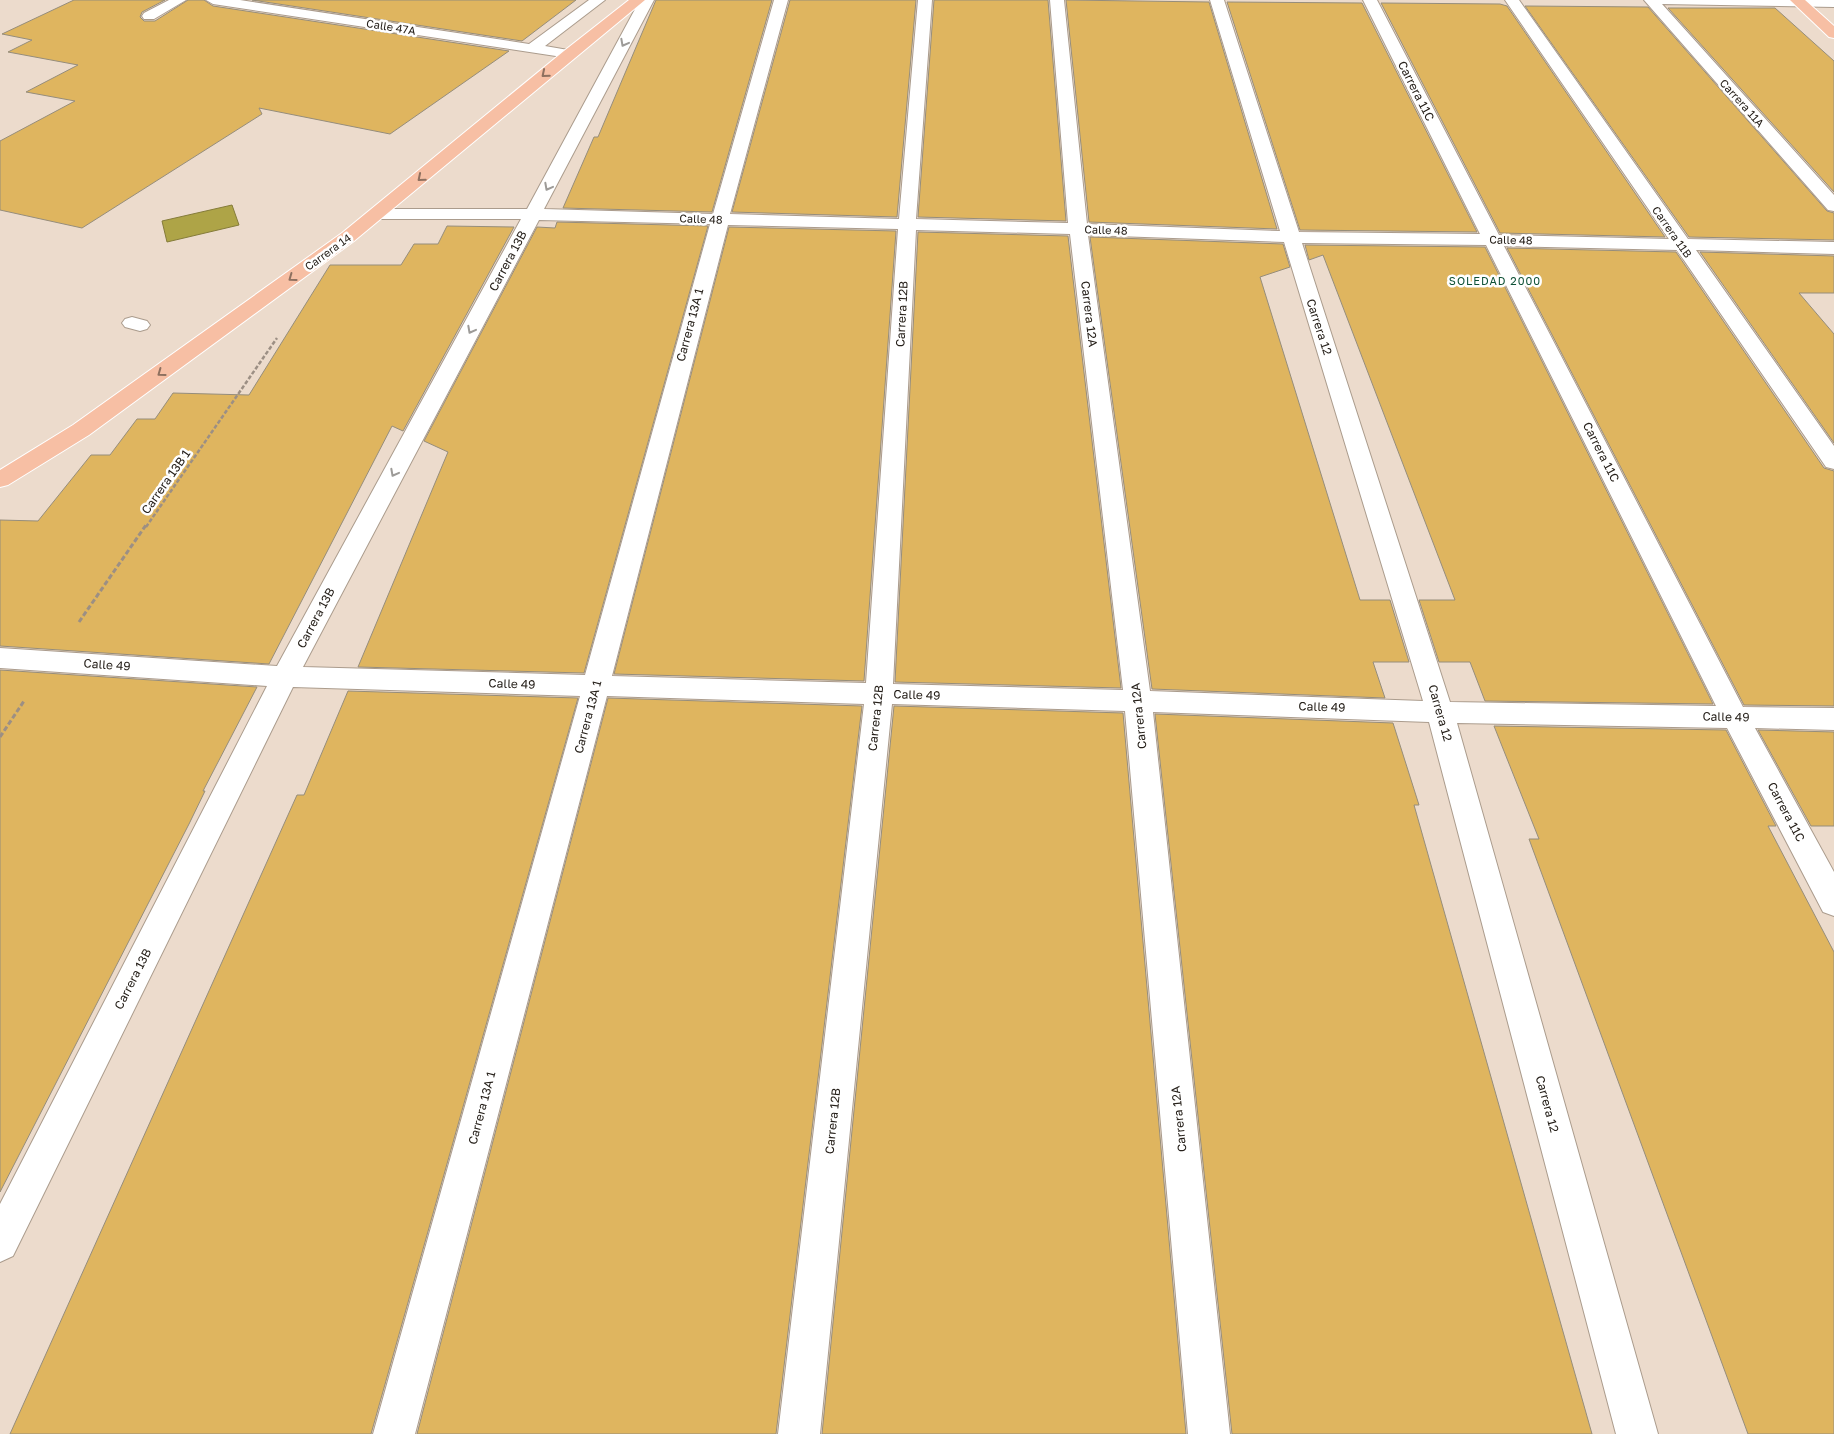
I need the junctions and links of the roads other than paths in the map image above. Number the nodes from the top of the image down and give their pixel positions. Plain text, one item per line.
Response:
1 (179, 0) edge
2 (213, 0) edge
3 (598, 0) edge
4 (638, 0) edge
5 (647, 0) edge
6 (781, 0) edge
7 (925, 0) edge
8 (1057, 0) edge
9 (1217, 0) edge
10 (1370, 0) edge
11 (1512, 0) edge
12 (1651, 0) edge
13 (1664, 0) edge
14 (1798, 1) edge
15 (1834, 3) edge
16 (149, 16) dead end
17 (1834, 34) edge
18 (531, 49) junction
19 (569, 54) junction
20 (1834, 206) edge
21 (378, 214) junction
22 (533, 214) junction
23 (719, 220) junction
24 (907, 225) junction
25 (1078, 229) junction
26 (1290, 237) junction
27 (1493, 240) junction
28 (1681, 244) junction
29 (1834, 248) edge
30 (1834, 462) edge
31 (0, 480) edge
32 (0, 658) edge
33 (285, 677) junction
34 (596, 686) junction
35 (879, 694) junction
36 (1138, 700) junction
37 (1440, 712) junction
38 (1735, 717) junction
39 (1834, 719) edge
40 (1834, 902) edge
41 (0, 1243) edge
42 (394, 1434) edge
43 (799, 1434) edge
44 (1209, 1434) edge
45 (1637, 1434) edge

1 - 16 street
2 - 18 street, Calle 47A
3 - 18 street
4 - 19 main road, Carrera 14
5 -> 22 street, Carrera 13B
6 - 23 street, Carrera 13A 1
7 - 24 street, Carrera 12B
8 - 25 street, Carrera 12A
9 - 26 street, Carrera 12
10 - 27 street, Carrera 11C
11 - 28 street, Carrera 11B
12 - 20 street, Carrera 11A
13 - 14 street
14 - 15 street
14 - 17 main road
18 - 19 street, Calle 47A
19 -> 21 main road, Carrera 14
21 - 22 street, Calle 48
21 -> 31 main road, Carrera 14
22 - 23 street, Calle 48
22 -> 33 street, Carrera 13B
23 - 24 street, Calle 48
23 - 34 street, Carrera 13A 1
24 - 25 street, Calle 48
24 - 35 street, Carrera 12B
25 - 26 street, Calle 48
25 - 36 street, Carrera 12A
26 - 27 street, Calle 48
26 - 37 street, Carrera 12
27 - 28 street, Calle 48
27 - 38 street, Carrera 11C
28 - 29 street, Calle 48
28 - 30 street, Carrera 11B
32 - 33 street, Calle 49
33 - 34 street, Calle 49
33 - 41 street, Carrera 13B
34 - 35 street, Calle 49
34 - 42 street, Carrera 13A 1
35 - 36 street, Calle 49
35 - 43 street, Carrera 12B
36 - 37 street, Calle 49
36 - 44 street, Carrera 12A
37 - 38 street, Calle 49
37 - 45 street, Carrera 12
38 - 39 street, Calle 49
38 - 40 street, Carrera 11C

